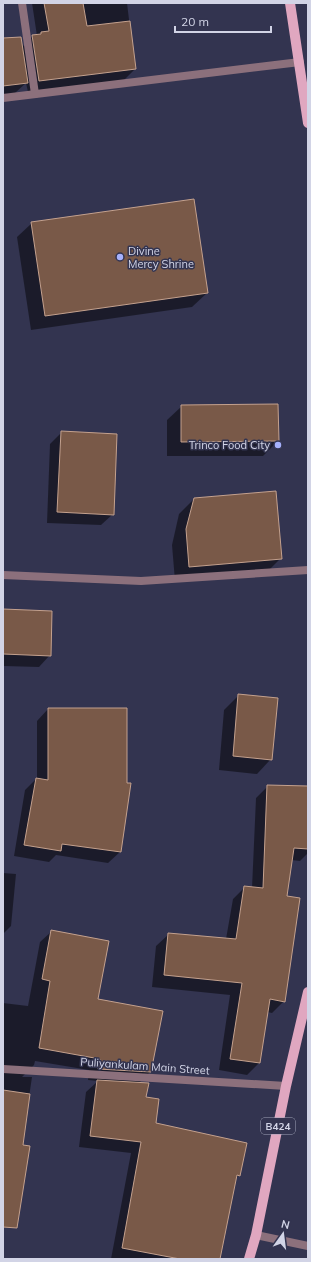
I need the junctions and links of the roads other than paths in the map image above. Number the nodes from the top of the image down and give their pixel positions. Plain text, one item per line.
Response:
1 (22, 3) edge
2 (290, 3) edge
3 (300, 62) junction
4 (35, 94) junction
5 (3, 98) edge
6 (308, 122) edge
7 (308, 570) edge
8 (3, 575) edge
9 (308, 992) edge
10 (3, 1069) edge
11 (286, 1086) junction
12 (256, 1235) junction
13 (308, 1246) edge
14 (249, 1259) edge

1 - 4 street
2 - 3 main road
3 - 4 street
3 - 6 main road
4 - 5 street
7 - 8 street
9 - 11 main road, B424
10 - 11 street, Puliyankulam Main Street
11 - 12 main road, B424
12 - 13 street
12 - 14 main road, B424

